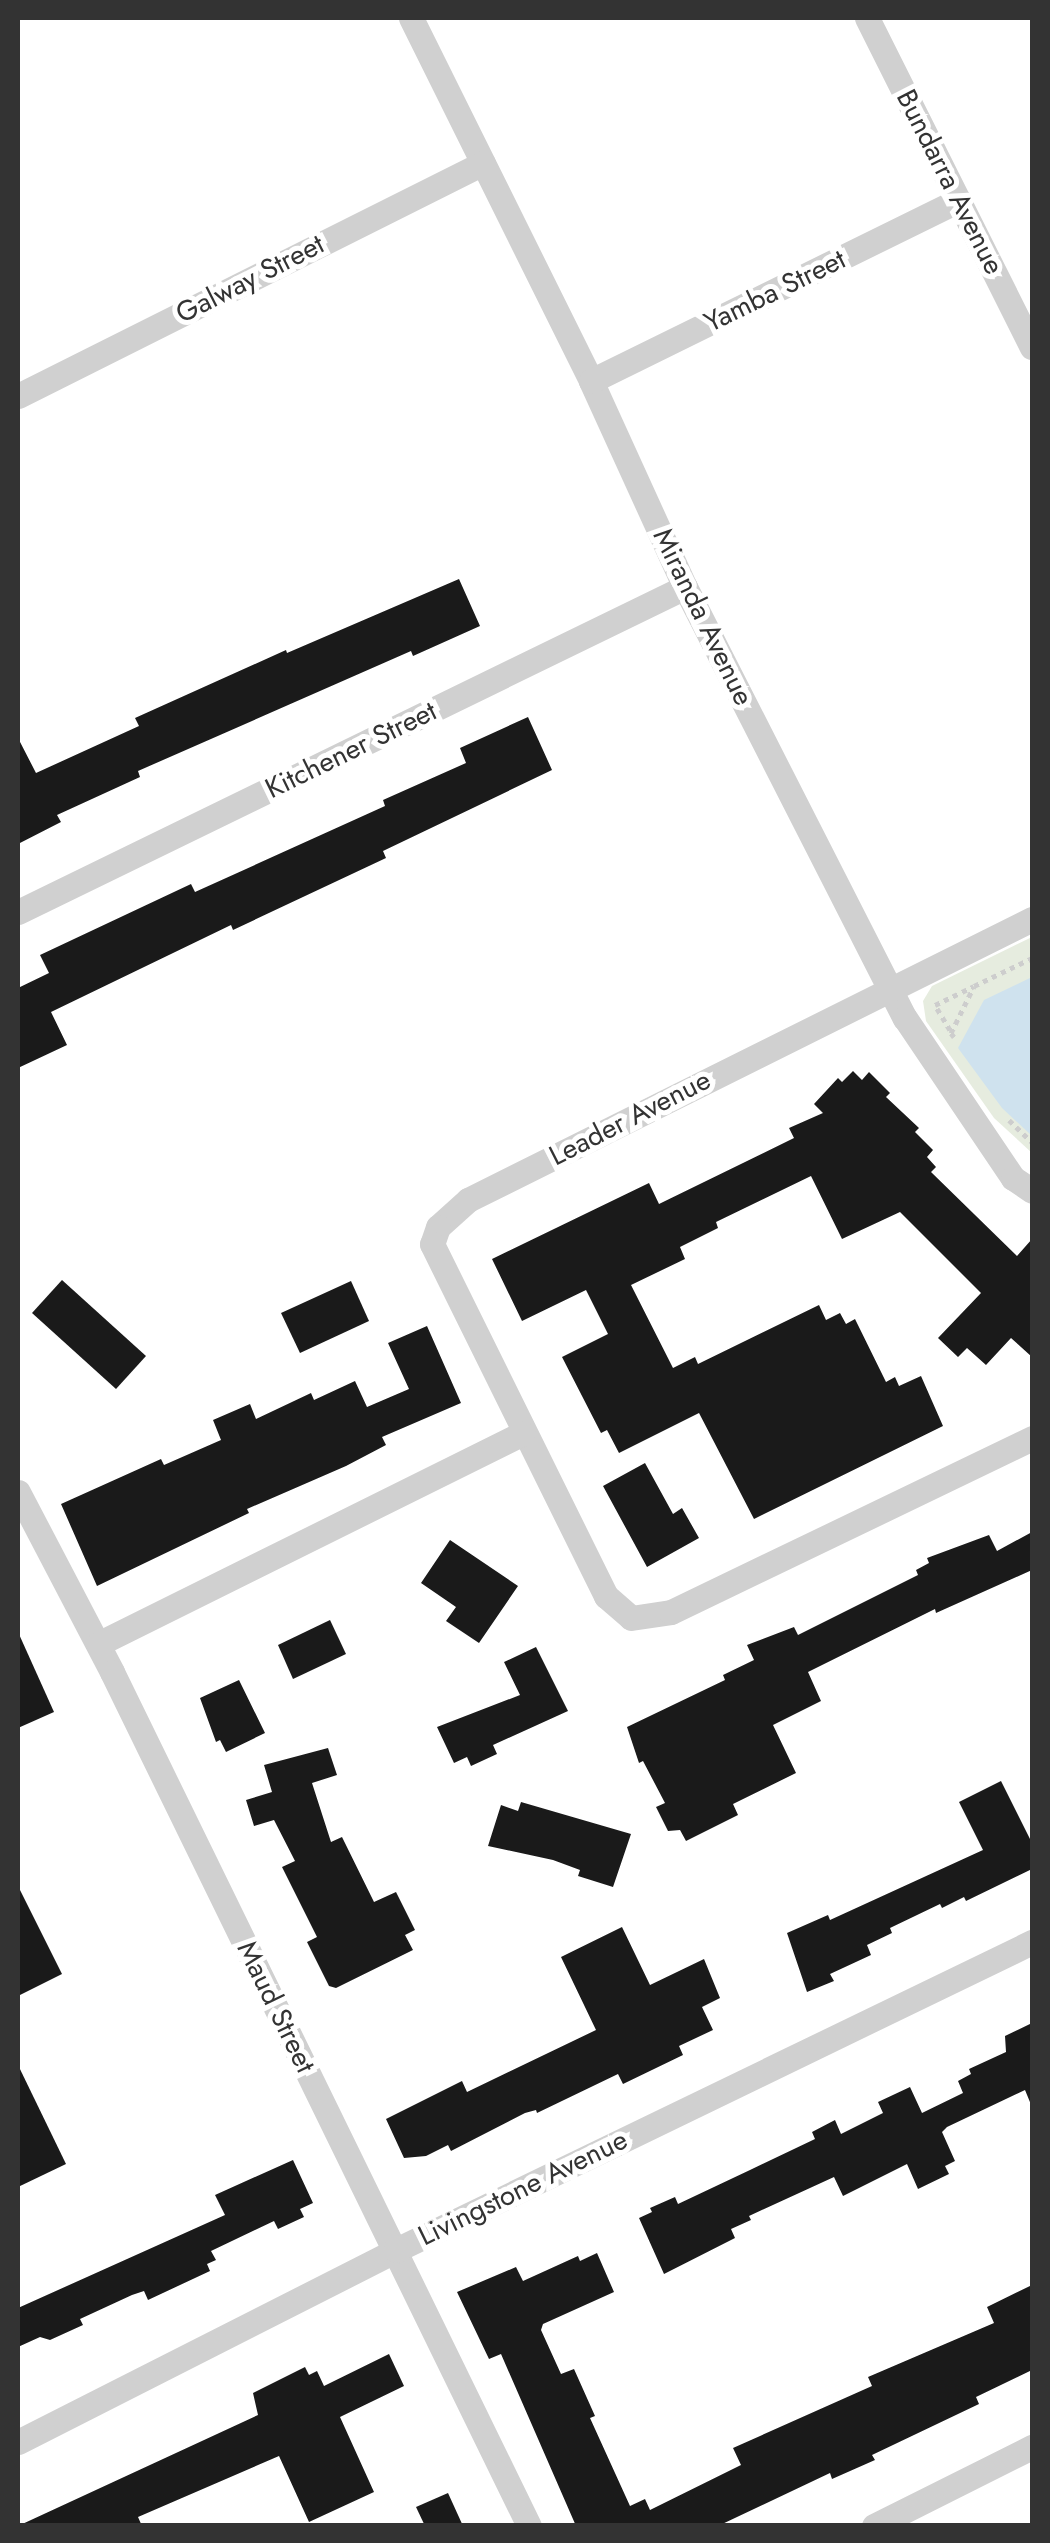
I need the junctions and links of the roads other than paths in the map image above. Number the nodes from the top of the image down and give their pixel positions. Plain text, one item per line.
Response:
1 (411, 18) edge
2 (867, 18) edge
3 (483, 163) junction
4 (959, 200) junction
5 (1032, 347) edge
6 (591, 381) junction
7 (18, 396) edge
8 (686, 587) junction
9 (18, 912) edge
10 (1032, 919) edge
11 (892, 990) junction
12 (1032, 1191) edge
13 (523, 1433) junction
14 (1032, 1438) edge
15 (18, 1492) edge
16 (98, 1644) junction
17 (1032, 1942) edge
18 (396, 2250) junction
19 (18, 2441) edge
20 (1032, 2447) edge
21 (528, 2526) edge
22 (874, 2526) edge

1 - 3 street, Miranda Avenue
2 - 4 street, Bundarra Avenue
3 - 6 street, Miranda Avenue
3 - 7 street, Galway Street
4 - 5 street, Bundarra Avenue
4 - 6 street, Yamba Street
6 - 8 street, Miranda Avenue
8 - 9 street, Kitchener Street
8 - 11 street, Miranda Avenue
10 - 11 street, Leader Avenue
11 - 12 street, Miranda Avenue
11 - 13 street, Leader Avenue
13 - 14 street, Leader Avenue
13 - 16 street
15 - 16 street, Maud Street
16 - 18 street, Maud Street
17 - 18 street, Livingstone Avenue
18 - 19 street, Livingstone Avenue
18 - 21 street, Maud Street
20 - 22 street

